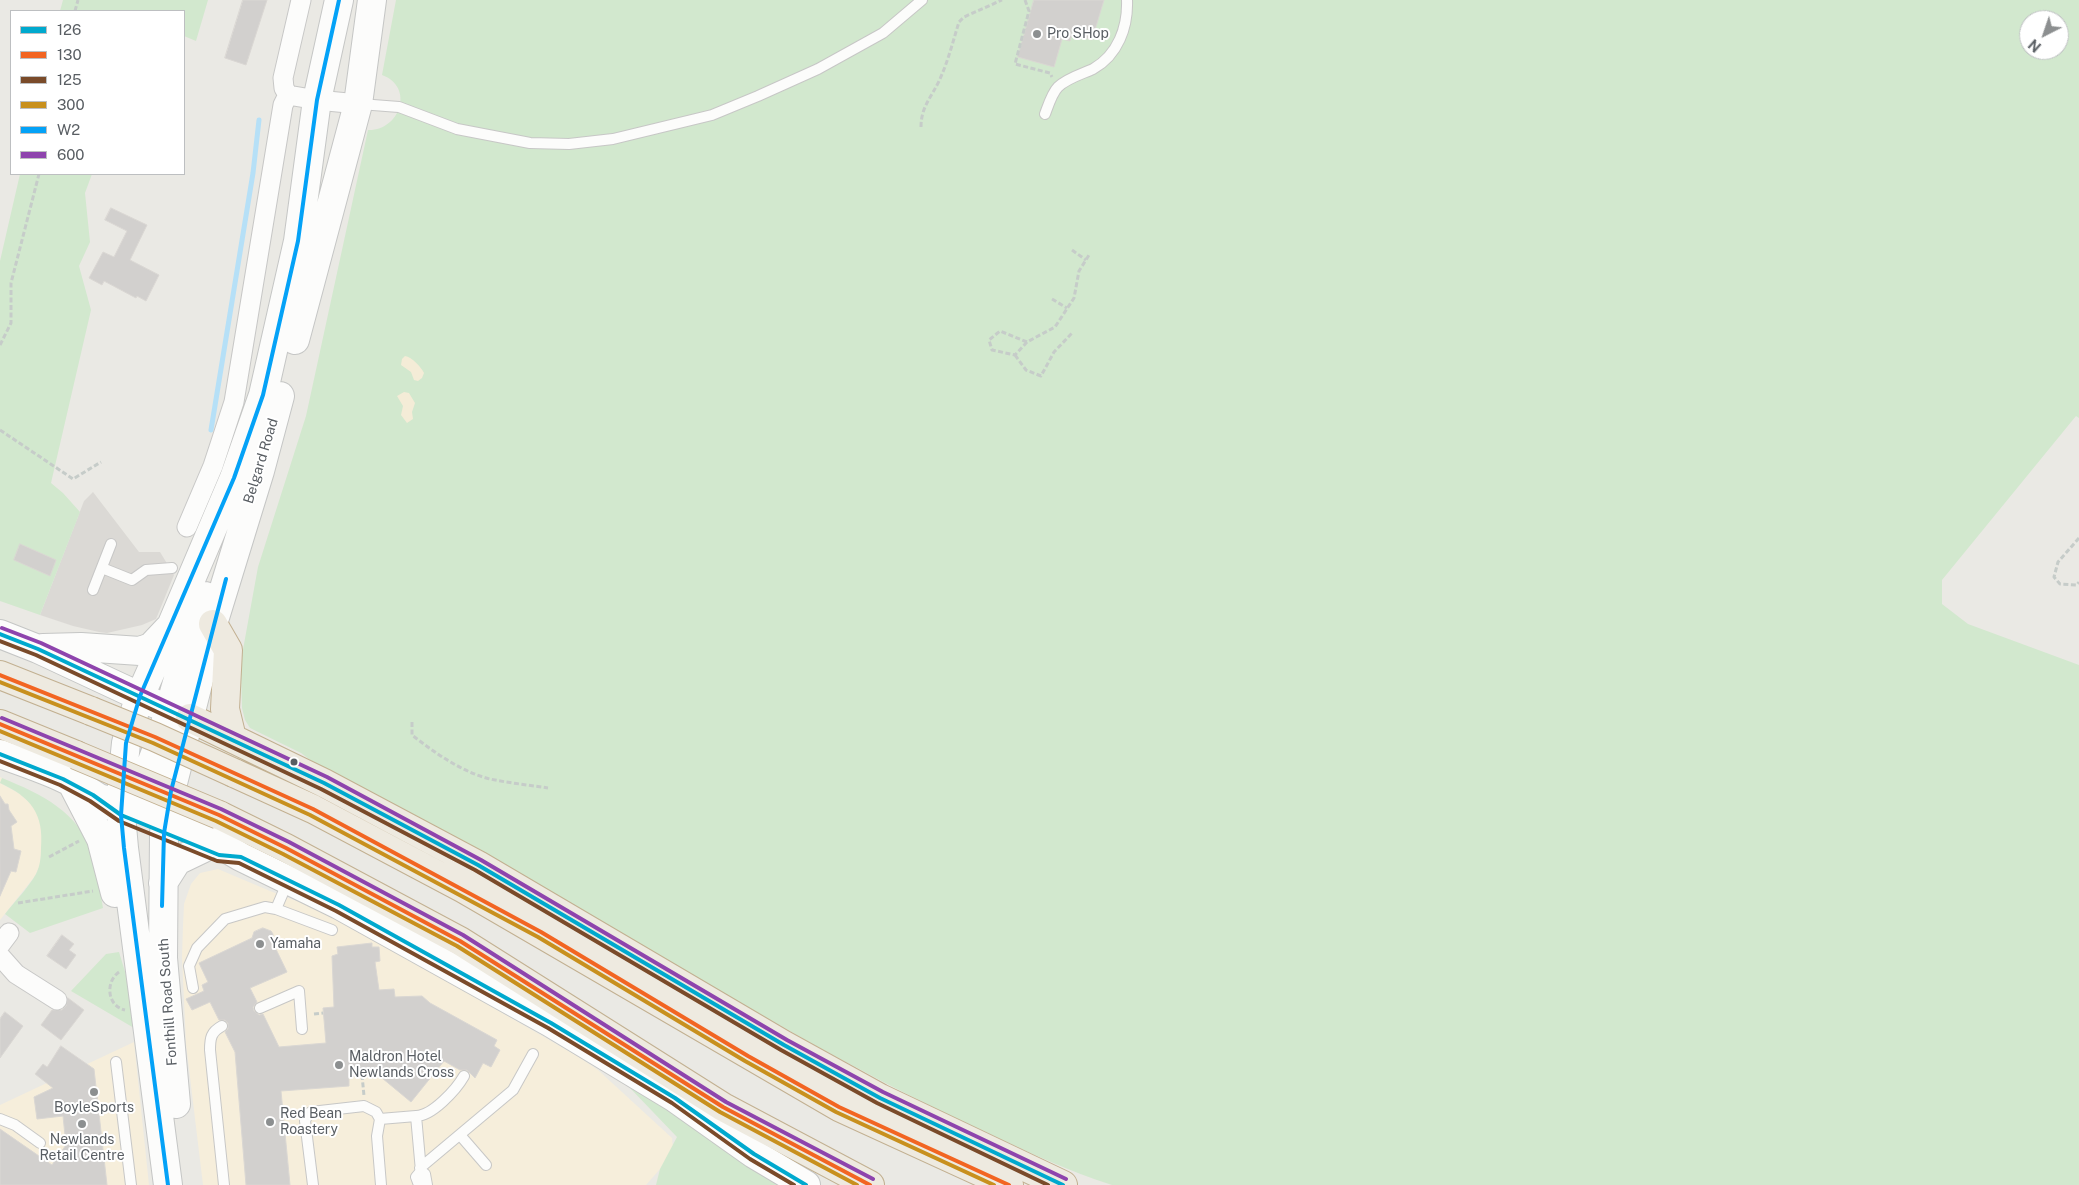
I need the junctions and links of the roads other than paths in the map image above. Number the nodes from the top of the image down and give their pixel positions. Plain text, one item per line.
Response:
1 (302, 0) edge
2 (339, 0) edge
3 (364, 0) edge
4 (372, 0) edge
5 (922, 0) edge
6 (1127, 0) edge
7 (288, 95) junction
8 (317, 100) junction
9 (358, 104) junction
10 (1045, 114) dead end
11 (298, 241) junction
12 (249, 501) junction
13 (187, 527) dead end
14 (111, 544) dead end
15 (102, 568) junction
16 (172, 568) dead end
17 (93, 590) dead end
18 (172, 624) junction
19 (213, 624) junction
20 (0, 634) edge
21 (38, 649) junction
22 (0, 675) edge
23 (140, 696) junction
24 (180, 714) junction
25 (0, 724) edge
26 (232, 738) junction
27 (0, 754) edge
28 (72, 784) junction
29 (118, 799) junction
30 (165, 826) junction
31 (202, 849) junction
32 (241, 857) junction
33 (289, 880) junction
34 (163, 883) junction
35 (276, 908) junction
36 (332, 930) dead end
37 (0, 956) edge
38 (132, 968) junction
39 (193, 988) dead end
40 (57, 1000) dead end
41 (260, 1008) dead end
42 (222, 1026) dead end
43 (302, 1029) dead end
44 (533, 1054) dead end
45 (116, 1062) dead end
46 (464, 1076) dead end
47 (675, 1098) junction
48 (416, 1116) junction
49 (0, 1119) edge
50 (380, 1119) junction
51 (460, 1135) junction
52 (40, 1143) dead end
53 (486, 1165) dead end
54 (420, 1169) junction
55 (131, 1185) edge
56 (168, 1185) edge
57 (186, 1185) edge
58 (224, 1185) edge
59 (312, 1185) edge
60 (382, 1185) edge
61 (419, 1185) edge
62 (427, 1185) edge
63 (806, 1185) edge
64 (829, 1185) edge
65 (870, 1185) edge
66 (1009, 1185) edge
67 (1063, 1185) edge

1 - 7 street
2 - 8 main road, Belgard Road
3 - 8 main road
4 - 9 main road, Belgard Road
5 - 9 lane
6 - 10 lane
7 - 8 street
7 - 13 street
8 - 9 street
8 - 11 main road, Belgard Road
9 - 11 main road, Belgard Road
9 - 12 main road, Belgard Road
11 - 18 main road, Belgard Road
12 - 19 main road, Belgard Road
12 - 24 main road
14 - 15 lane
15 - 16 lane
15 - 17 lane
18 - 21 main road
18 - 23 main road, Belgard Road
19 - 24 main road, Belgard Road
19 - 26 highway
20 - 21 main road
21 - 23 main road
22 - 66 highway, bridge
23 - 24 main road
23 - 29 main road, Belgard Road
24 - 26 highway
24 - 29 main road
24 - 30 main road, Belgard Road
25 - 65 highway, bridge
26 - 67 highway
27 - 28 main road
28 - 29 main road
28 - 38 main road
29 - 30 main road
29 - 38 main road, Fonthill Road South
30 - 31 main road
30 - 32 main road
30 - 34 main road, Fonthill Road South
31 - 32 main road
31 - 34 main road
32 - 33 main road
33 - 35 lane
33 - 47 main road
34 - 57 main road, Fonthill Road South
35 - 36 lane
35 - 39 lane
37 - 40 street
38 - 56 main road, Fonthill Road South
41 - 43 lane
42 - 58 lane
44 - 51 lane
45 - 55 lane
46 - 48 lane
47 - 63 main road
47 - 64 highway
48 - 50 lane
48 - 54 lane
49 - 52 lane
50 - 59 lane
50 - 60 lane
51 - 53 lane
51 - 54 lane
54 - 61 lane
54 - 62 lane

